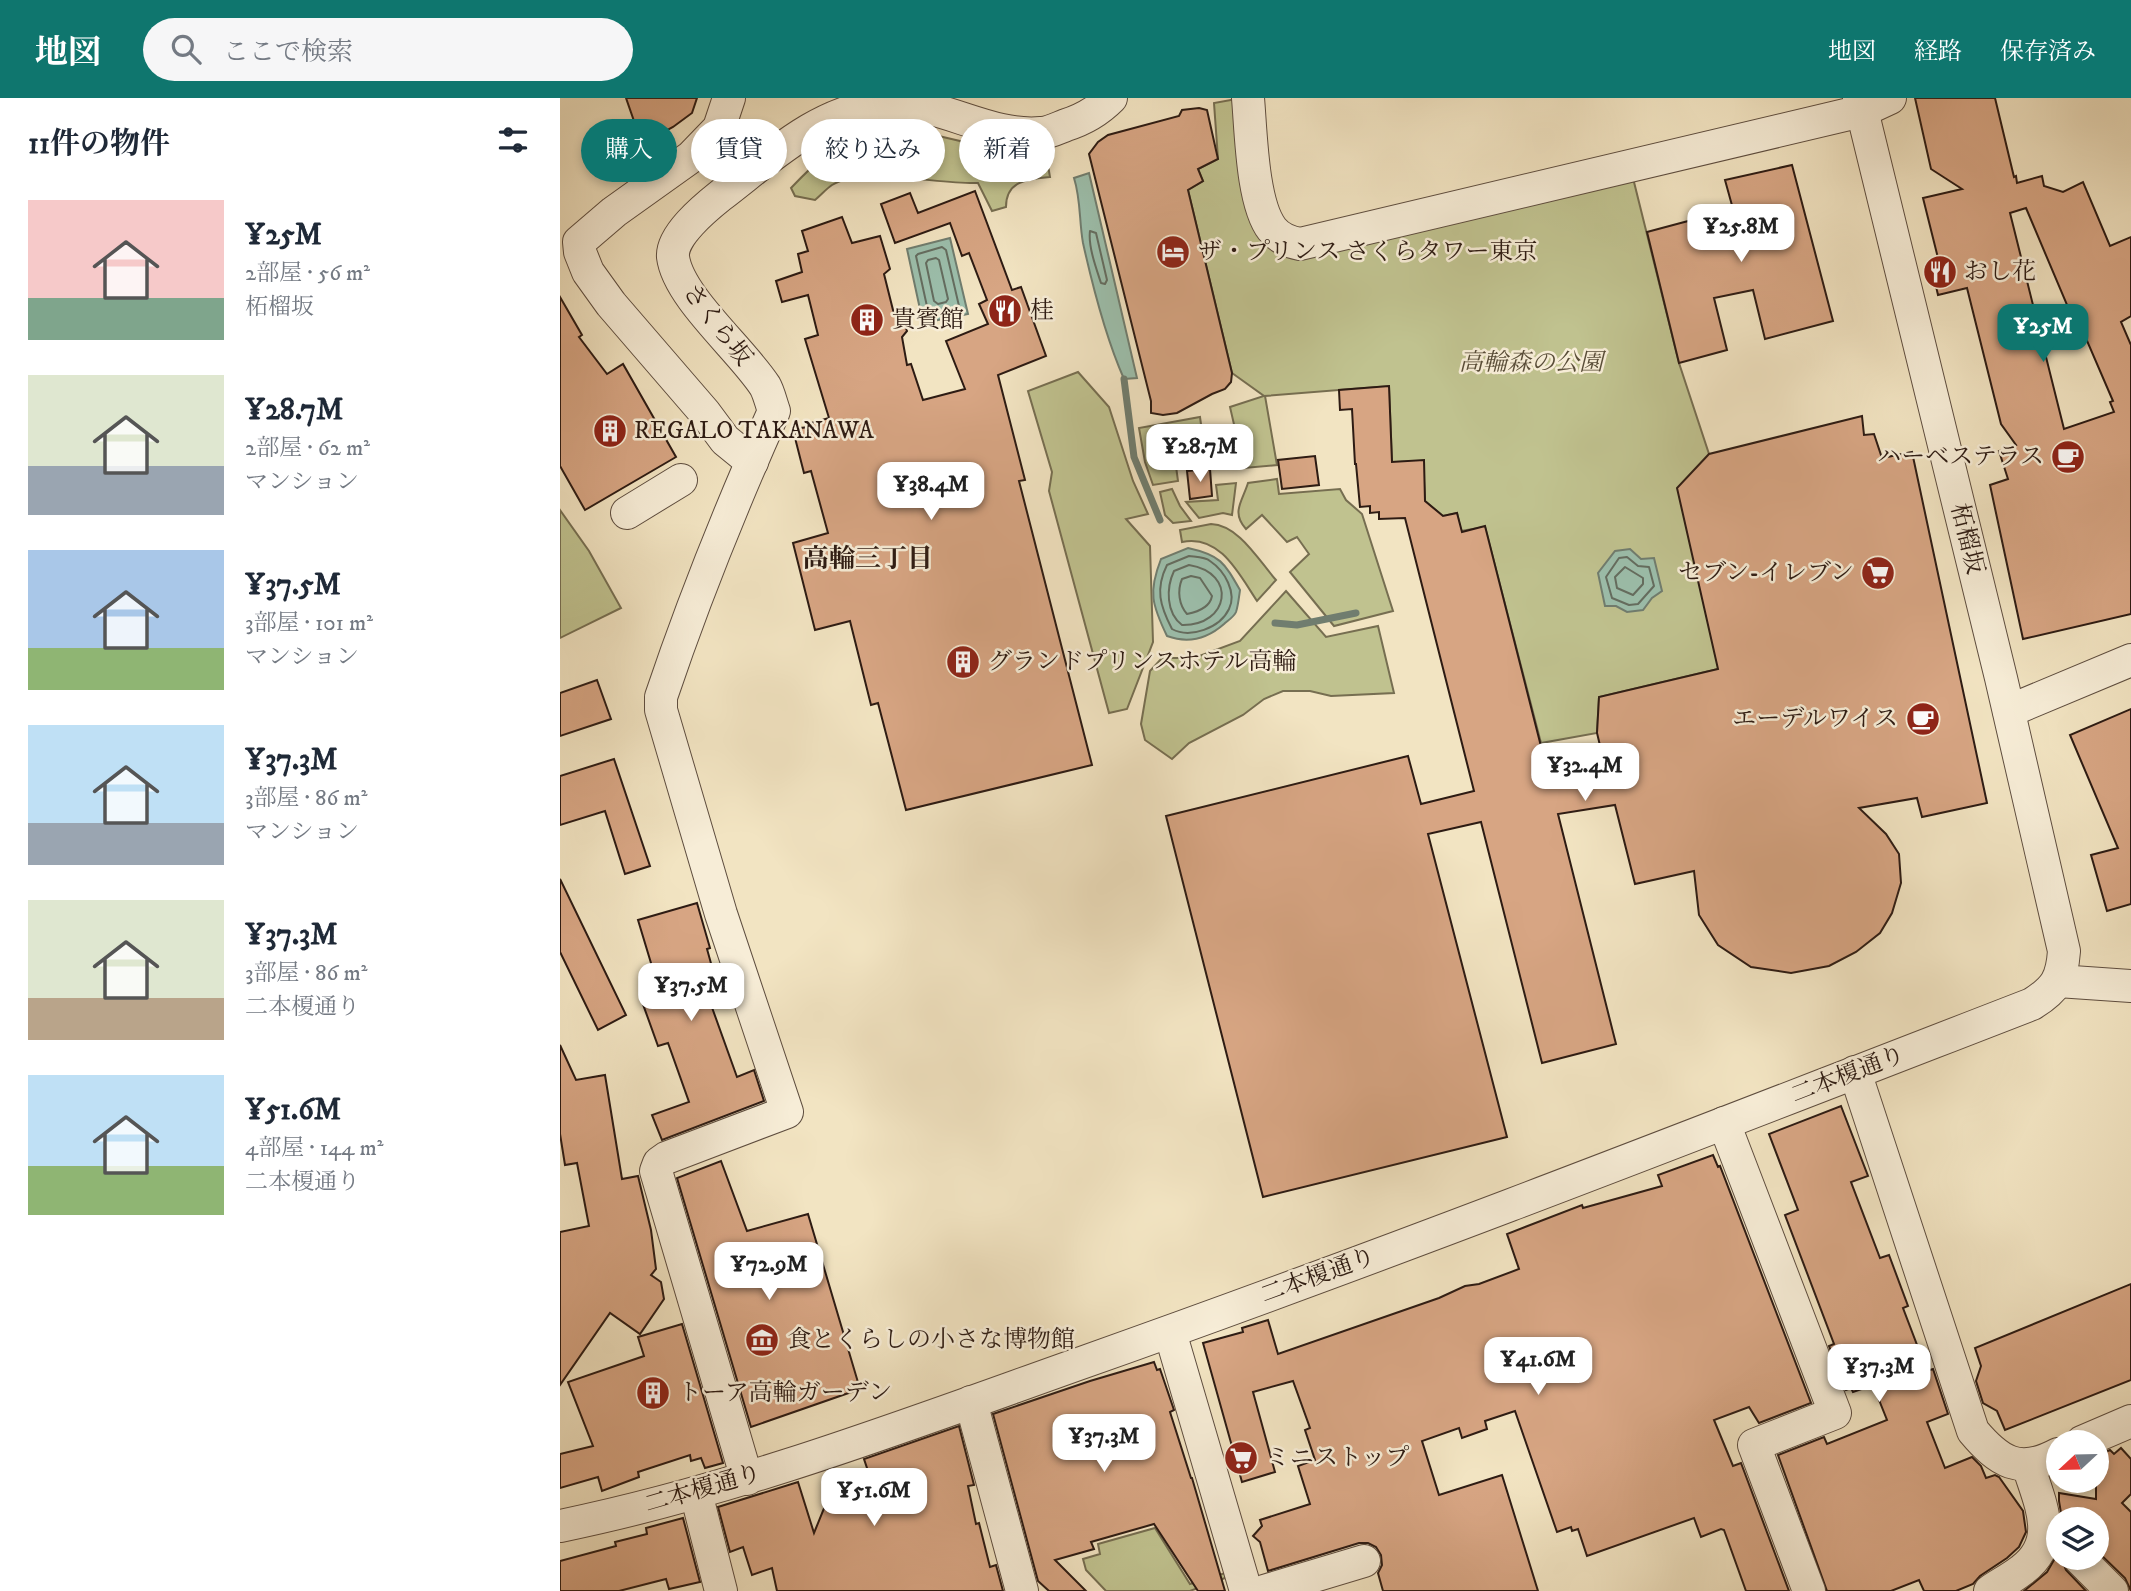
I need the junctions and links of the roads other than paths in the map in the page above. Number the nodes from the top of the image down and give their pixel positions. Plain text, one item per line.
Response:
1 (729, 98) edge
2 (1111, 98) edge
3 (1248, 98) edge
4 (1870, 102) edge
5 (752, 462) junction
6 (681, 480) dead end
7 (627, 513) dead end
8 (2131, 660) edge
9 (2009, 711) junction
10 (2058, 981) junction
11 (2131, 986) edge
12 (1856, 1072) junction
13 (1724, 1123) junction
14 (1170, 1332) junction
15 (971, 1402) junction
16 (2131, 1421) edge
17 (2109, 1430) edge
18 (2046, 1458) edge
19 (2028, 1465) junction
20 (747, 1479) junction
21 (696, 1493) junction
22 (2046, 1514) edge
23 (560, 1526) edge
24 (2046, 1538) edge
25 (1364, 1561) dead end
26 (2091, 1570) edge
27 (721, 1591) edge
28 (1022, 1591) edge
29 (1246, 1591) edge
30 (1264, 1591) edge
31 (1809, 1591) edge
32 (1990, 1591) edge
33 (2112, 1591) edge

1 - 5 street
2 - 5 street, さくら坂
3 - 4 street
4 - 9 street, 柘榴坂
5 - 20 street, さくら坂
6 - 7 street
8 - 9 street
9 - 10 street, 柘榴坂
10 - 11 street
10 - 12 street, 二本榎通り
12 - 13 street, 二本榎通り
12 - 19 street
13 - 14 street, 二本榎通り
13 - 31 street
14 - 15 street, 二本榎通り
14 - 29 street
15 - 20 street, 二本榎通り
15 - 28 street
16 - 17 street
18 - 19 street
19 - 22 street
20 - 21 street, 二本榎通り
21 - 23 street, 二本榎通り
21 - 27 street
24 - 32 street
25 - 30 street
26 - 33 street

